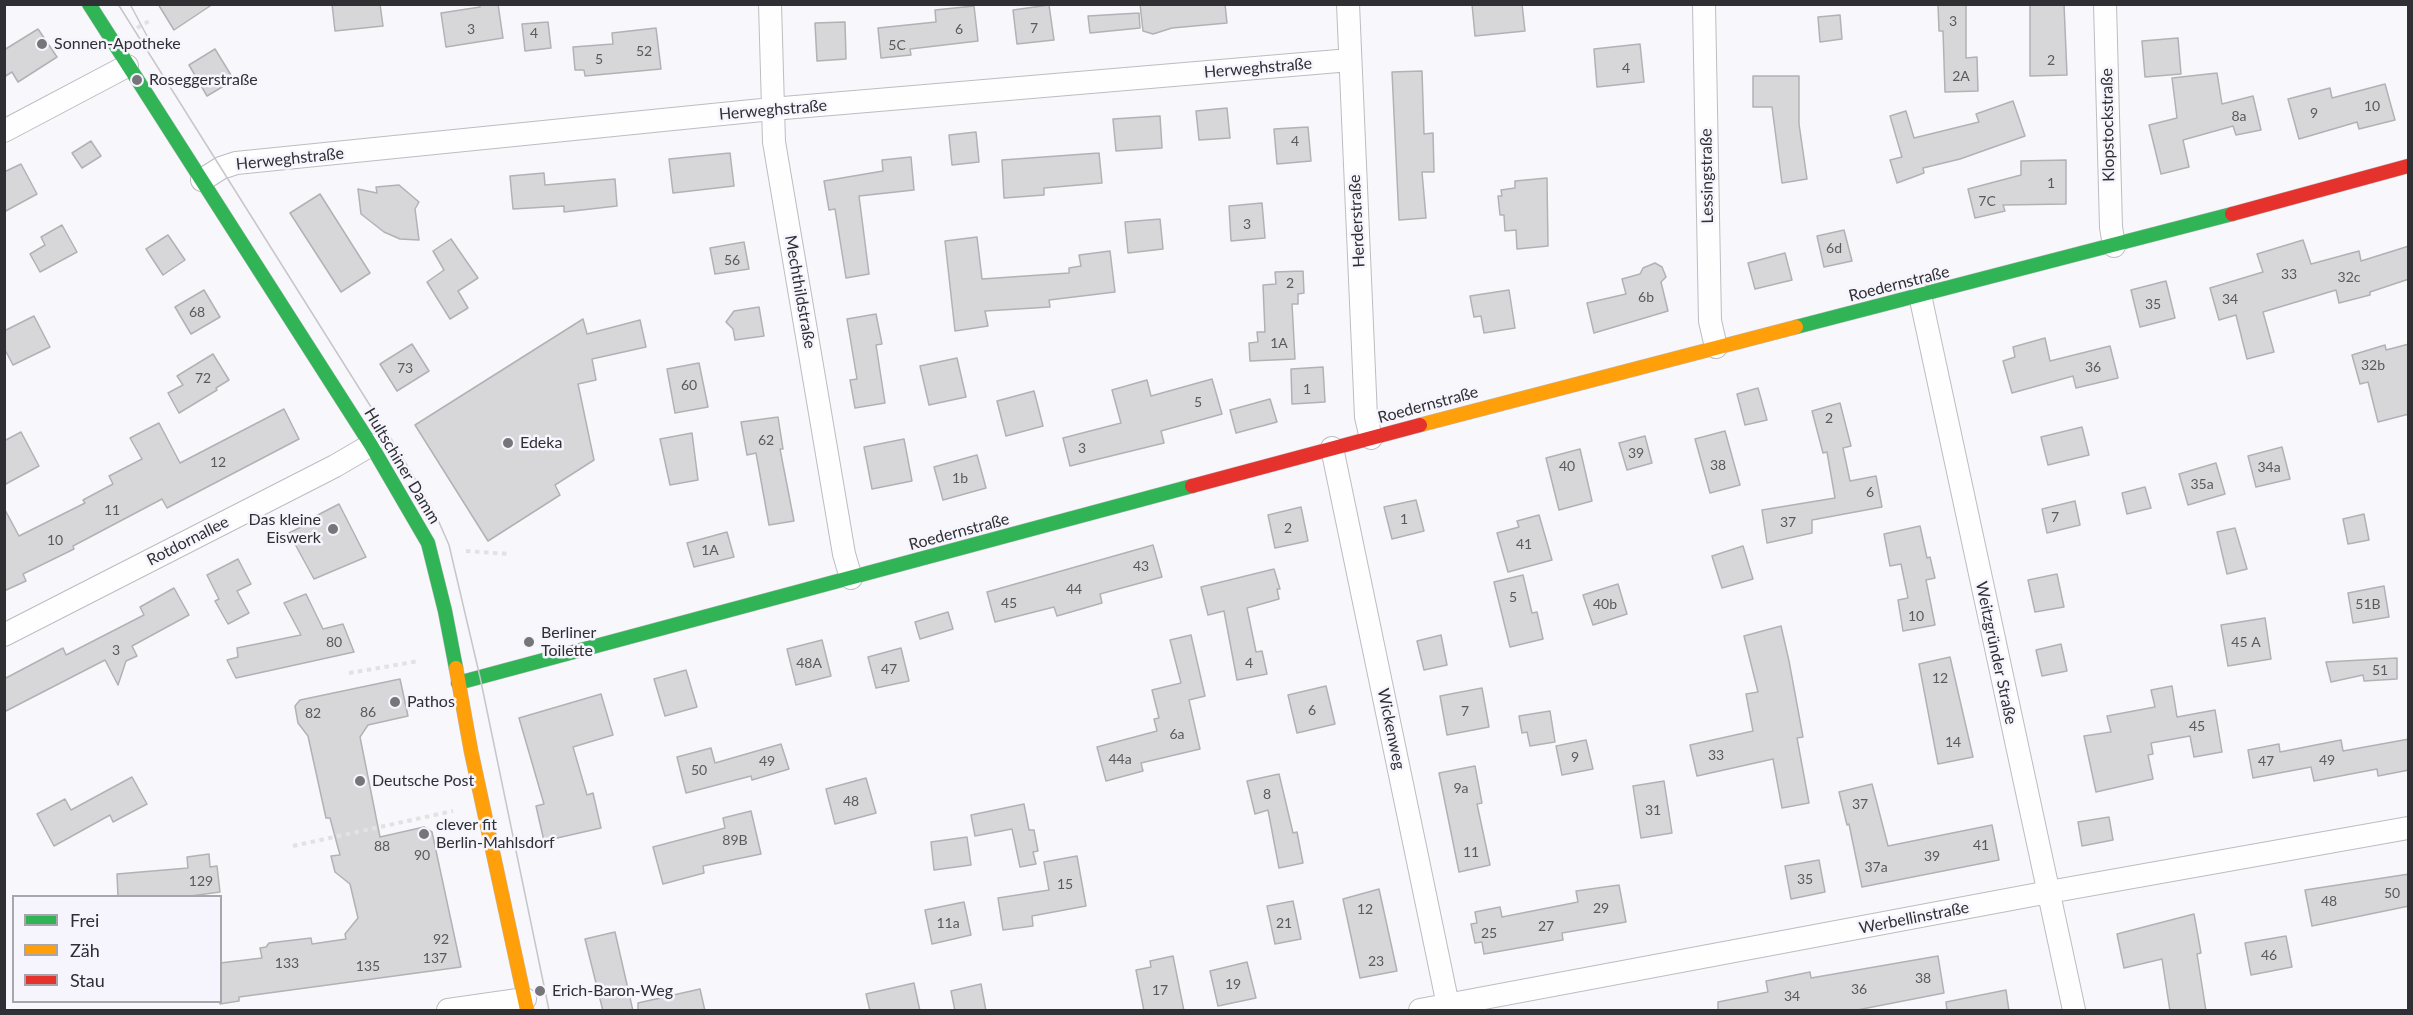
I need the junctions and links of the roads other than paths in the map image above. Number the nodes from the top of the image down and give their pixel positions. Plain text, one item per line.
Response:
1 (89, 4) edge
2 (770, 4) edge
3 (1348, 4) edge
4 (1704, 4) edge
5 (2105, 4) edge
6 (1350, 60) junction
7 (128, 66) junction
8 (772, 110) junction
9 (4, 131) edge
10 (2409, 166) edge
11 (201, 180) junction
12 (2114, 246) junction
13 (1920, 296) junction
14 (1716, 347) junction
15 (1371, 438) junction
16 (371, 445) junction
17 (1332, 448) junction
18 (851, 578) junction
19 (4, 635) edge
20 (458, 683) junction
21 (2409, 828) edge
22 (2049, 892) junction
23 (526, 1005) edge
24 (1449, 1008) edge
25 (448, 1011) edge
26 (1420, 1011) edge
27 (2074, 1011) edge

1 - 7 street, Hultschiner Damm
2 - 8 street, Mechthildstraße
3 - 6 street, Herderstraße
4 - 14 street, Lessingstraße
5 - 12 street, Klopstockstraße
6 - 8 street, Herweghstraße
6 - 15 street, Herderstraße
7 - 9 street
7 - 11 street, Hultschiner Damm
8 - 11 street, Herweghstraße
8 - 18 street, Mechthildstraße
10 - 12 street, Roedernstraße
11 - 16 street, Hultschiner Damm
12 - 13 street, Roedernstraße
13 - 14 street, Roedernstraße
13 - 22 street, Weitzgründer Straße
14 - 15 street, Roedernstraße
15 - 17 street, Roedernstraße
16 - 19 street, Rotdornallee
16 - 20 street, Hultschiner Damm
17 - 18 street, Roedernstraße
17 - 24 street, Wickenweg
18 - 20 street, Roedernstraße
20 - 23 street, Hultschiner Damm
21 - 22 street, Werbellinstraße
22 - 24 street, Werbellinstraße
22 - 27 street, Weitzgründer Straße
23 - 25 street
24 - 26 street, Werbellinstraße

